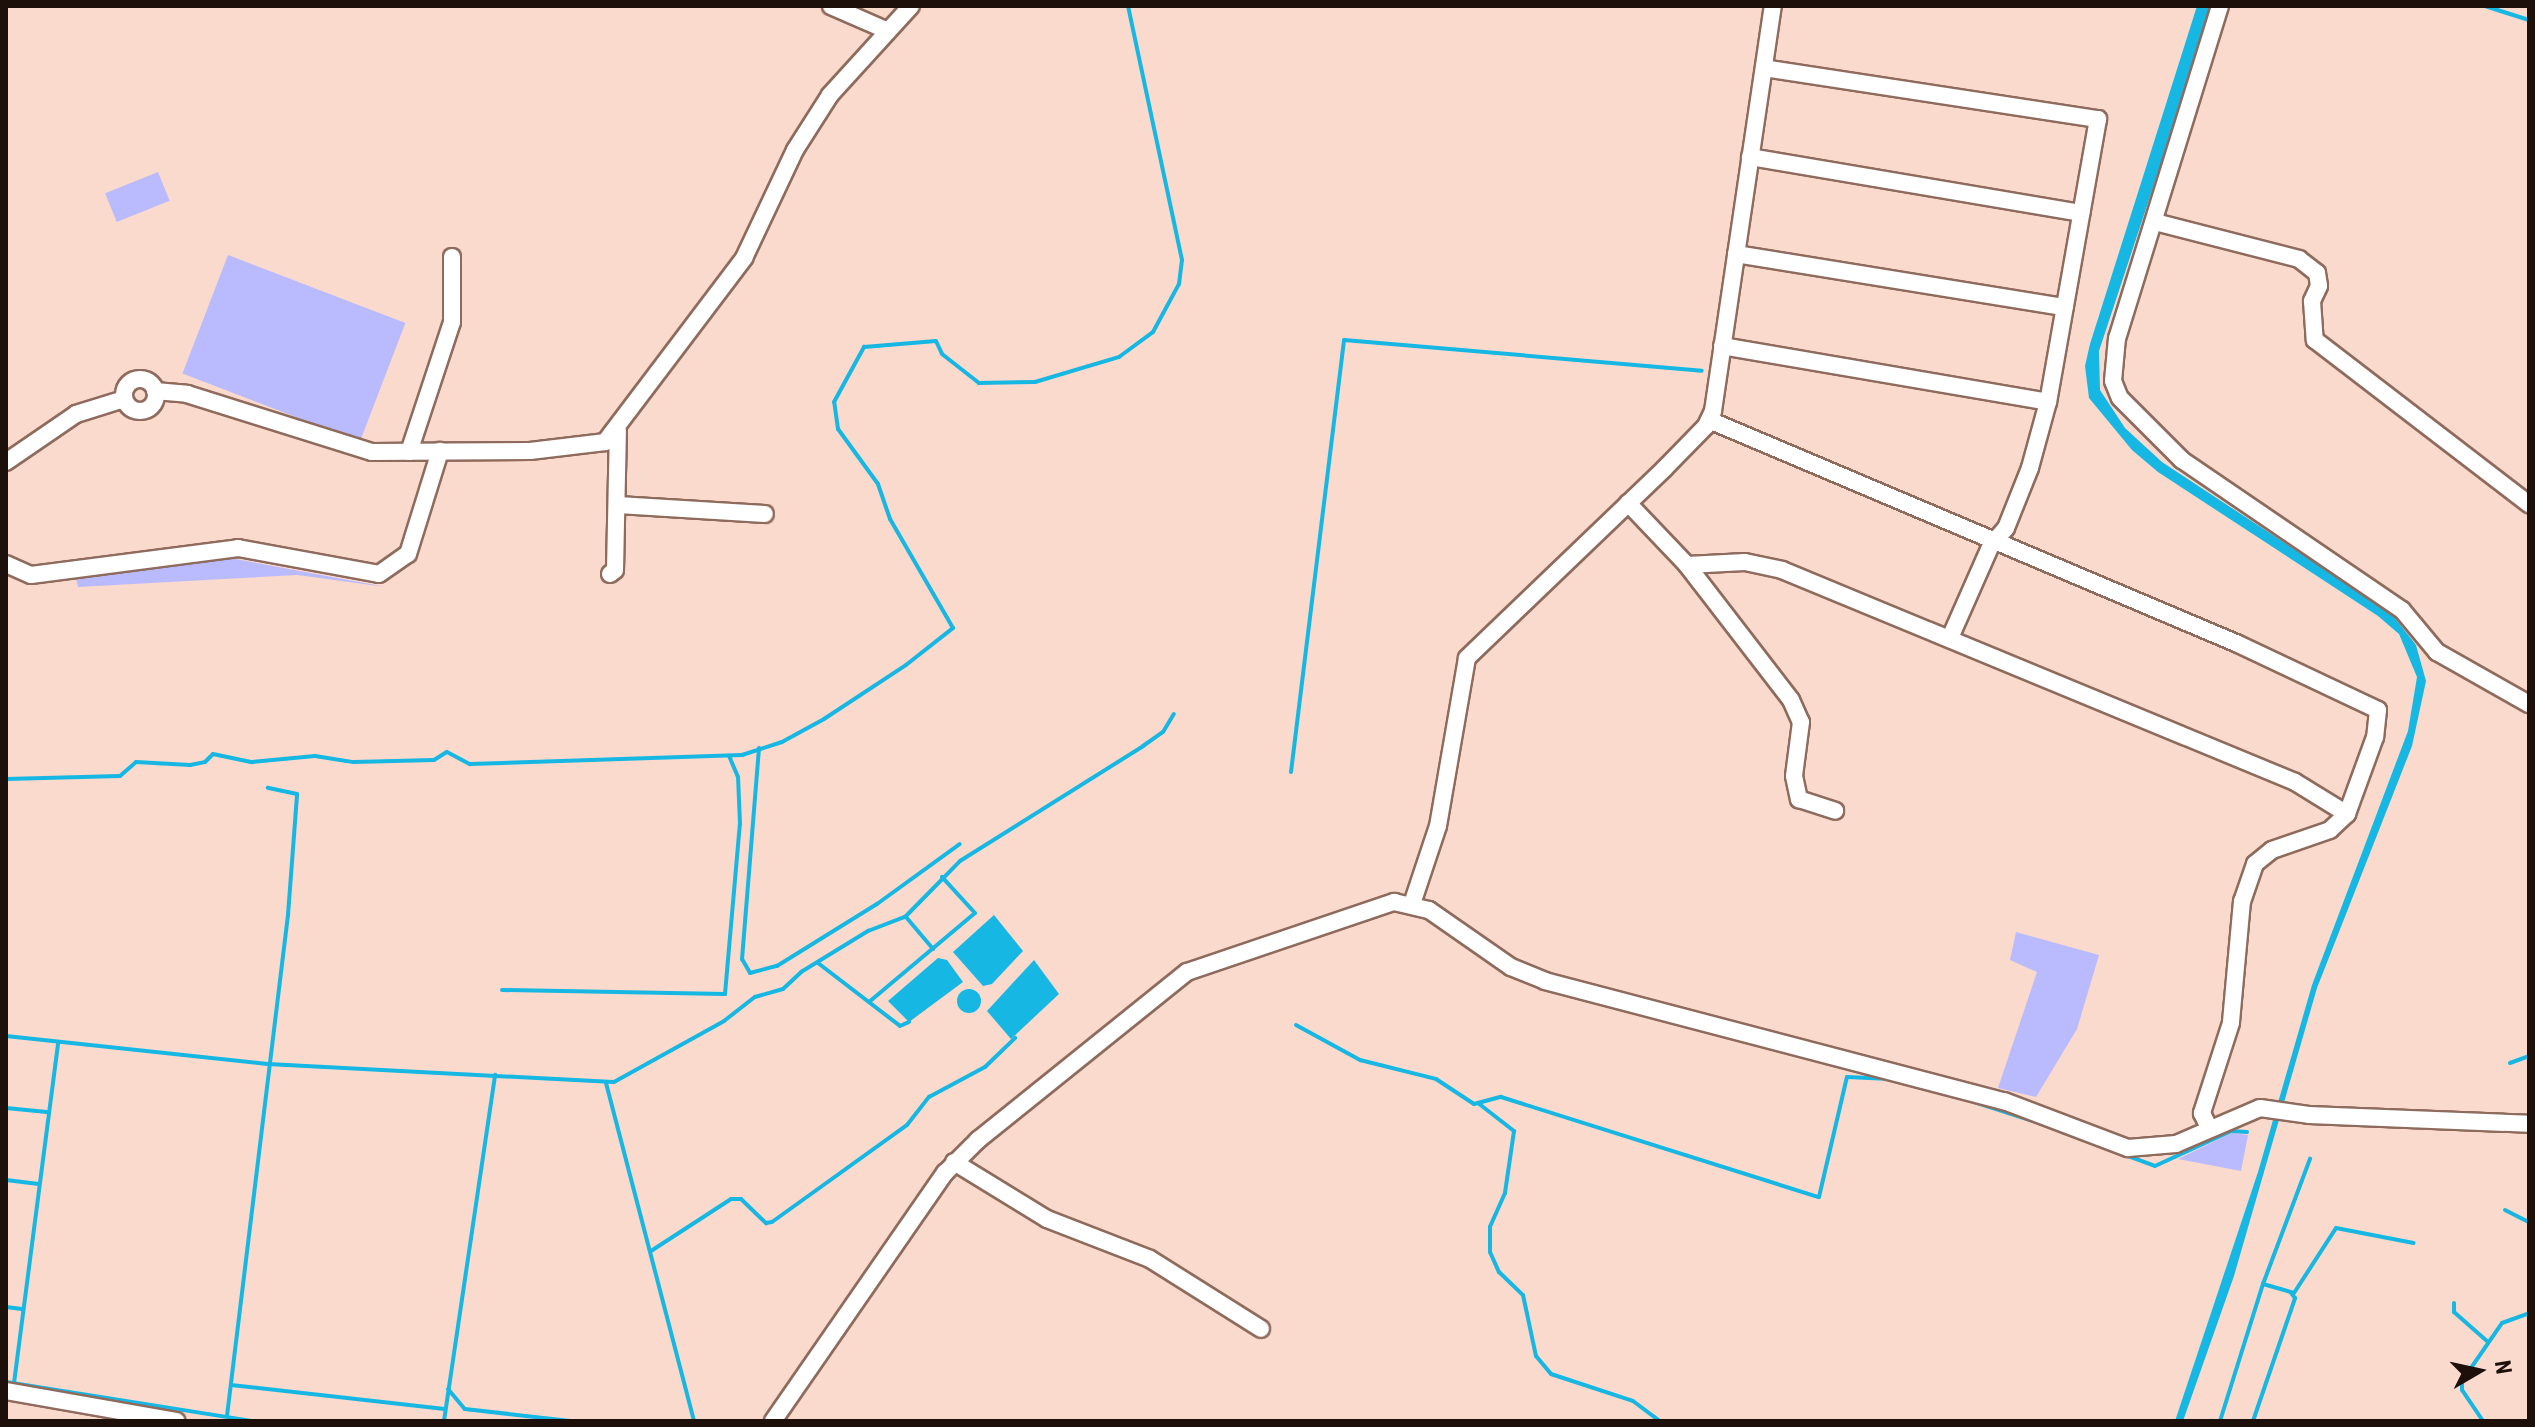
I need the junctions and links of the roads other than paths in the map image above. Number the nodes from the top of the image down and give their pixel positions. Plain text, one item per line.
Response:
1 (831, 6) edge
2 (911, 6) edge
3 (1773, 6) edge
4 (2220, 6) edge
5 (886, 30) junction
6 (1764, 68) junction
7 (1750, 157) junction
8 (2081, 213) junction
9 (2155, 222) junction
10 (1736, 254) junction
11 (452, 257) dead end
12 (2065, 307) junction
13 (1722, 346) junction
14 (2048, 402) junction
15 (1709, 420) junction
16 (618, 431) junction
17 (440, 451) junction
18 (409, 452) junction
19 (6, 462) edge
20 (1628, 503) junction
21 (2529, 504) edge
22 (618, 505) junction
23 (765, 514) dead end
24 (1997, 540) junction
25 (6, 564) edge
26 (1687, 565) junction
27 (610, 574) dead end
28 (1950, 638) junction
29 (2529, 704) edge
30 (1835, 811) dead end
31 (2347, 814) junction
32 (1412, 904) junction
33 (2529, 1124) edge
34 (2208, 1126) junction
35 (954, 1162) junction
36 (1261, 1329) dead end
37 (6, 1391) edge
38 (176, 1421) edge
39 (773, 1421) edge

1 - 5 street
2 - 5 street
3 - 6 street
4 - 9 street
5 - 16 street
6 - 7 street
6 - 8 street
7 - 8 street
7 - 10 street
8 - 12 street
9 - 21 street
9 - 29 street
10 - 12 street
10 - 13 street
11 - 18 street
12 - 14 street
13 - 14 street
13 - 15 street
14 - 24 street
15 - 20 street
15 - 24 street
16 - 17 street
16 - 22 street
17 - 18 street
17 - 25 street
18 - 19 street
20 - 26 street
20 - 32 street
22 - 23 street
22 - 27 street
24 - 28 street
24 - 31 street
26 - 28 street
26 - 30 street
28 - 31 street
31 - 34 street
32 - 34 street
32 - 35 street
33 - 34 street
35 - 36 street
35 - 39 street
37 - 38 street

